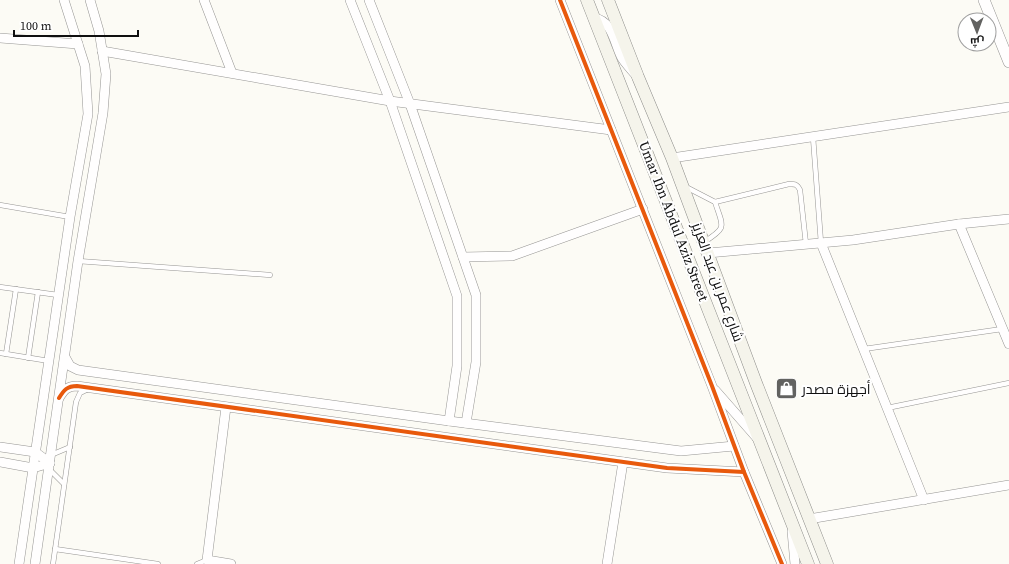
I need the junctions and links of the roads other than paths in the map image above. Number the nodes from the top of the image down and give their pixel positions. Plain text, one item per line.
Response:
1 (64, 0) edge
2 (90, 0) edge
3 (204, 0) edge
4 (350, 0) edge
5 (369, 0) edge
6 (560, 0) edge
7 (587, 0) edge
8 (608, 0) edge
9 (984, 0) edge
10 (594, 18) junction
11 (0, 38) edge
12 (78, 44) junction
13 (102, 51) junction
14 (1009, 62) edge
15 (232, 74) junction
16 (638, 77) junction
17 (390, 101) junction
18 (410, 104) junction
19 (1009, 107) edge
20 (611, 130) junction
21 (813, 137) junction
22 (672, 158) junction
23 (682, 186) junction
24 (715, 202) junction
25 (0, 205) edge
26 (643, 209) junction
27 (70, 217) junction
28 (1009, 219) edge
29 (959, 224) junction
30 (821, 243) junction
31 (806, 244) junction
32 (706, 248) junction
33 (463, 257) junction
34 (78, 261) junction
35 (270, 275) dead end
36 (0, 287) edge
37 (16, 289) junction
38 (38, 292) junction
39 (58, 296) junction
40 (1002, 329) junction
41 (1009, 344) edge
42 (864, 350) junction
43 (0, 353) edge
44 (6, 354) junction
45 (65, 357) junction
46 (28, 358) junction
47 (48, 361) junction
48 (1009, 383) edge
49 (712, 386) junction
50 (94, 388) junction
51 (59, 398) junction
52 (226, 407) junction
53 (888, 408) junction
54 (449, 421) junction
55 (466, 423) junction
56 (760, 442) junction
57 (734, 446) junction
58 (0, 447) edge
59 (70, 447) junction
60 (35, 452) junction
61 (0, 462) edge
62 (50, 462) junction
63 (623, 462) junction
64 (769, 466) junction
65 (33, 468) junction
66 (744, 472) junction
67 (64, 484) junction
68 (1009, 485) edge
69 (924, 500) junction
70 (790, 519) junction
71 (809, 519) junction
72 (55, 549) junction
73 (207, 560) junction
74 (19, 564) edge
75 (35, 564) edge
76 (53, 564) edge
77 (158, 564) edge
78 (197, 564) edge
79 (231, 564) edge
80 (607, 564) edge
81 (782, 564) edge
82 (795, 564) edge
83 (808, 564) edge
84 (827, 564) edge

1 - 12 street
2 - 13 street
3 - 15 street
4 - 17 street
5 - 18 street
6 - 20 street
7 - 10 main road, Umar Ibn Abdul Aziz Street
8 - 16 main road, شارع عمر بن عبد العزيز
9 - 14 street
10 - 16 street
10 - 56 main road, Umar Ibn Abdul Aziz Street
11 - 12 street
12 - 27 street
13 - 15 street
13 - 34 street
15 - 17 street
16 - 22 main road, شارع عمر بن عبد العزيز
17 - 18 street
17 - 54 street
18 - 20 street
18 - 33 street
19 - 21 street
20 - 26 street
21 - 22 street
21 - 30 lane
22 - 23 main road, شارع عمر بن عبد العزيز
23 - 24 lane
23 - 32 main road, شارع عمر بن عبد العزيز
24 - 31 lane
24 - 32 lane
25 - 27 lane
26 - 33 street
26 - 49 street
27 - 39 street
28 - 29 street
29 - 30 street
29 - 40 street
30 - 31 street
30 - 42 street
31 - 32 street
32 - 71 main road, شارع عمر بن عبد العزيز
33 - 55 street
34 - 35 lane
34 - 45 street
36 - 37 lane
37 - 38 lane
37 - 44 lane
38 - 39 lane
38 - 46 lane
39 - 47 street
40 - 41 street
40 - 42 lane
42 - 53 street
43 - 44 lane
44 - 46 lane
45 - 51 street
45 - 54 street
46 - 47 lane
47 - 60 street
48 - 53 lane
49 - 56 street
49 - 57 street
50 - 51 street
50 - 52 street
50 - 59 lane
51 - 62 street
52 - 63 street
52 - 73 street
53 - 69 street
54 - 55 street
55 - 57 street
56 - 64 main road
57 - 66 street
58 - 60 street
59 - 62 lane
59 - 67 lane
60 - 62 street
60 - 65 street
61 - 65 street
62 - 65 street
62 - 67 lane
62 - 75 street
63 - 66 street
63 - 80 street
64 - 70 main road
64 - 71 main road
65 - 74 street
66 - 81 street
67 - 72 lane
68 - 69 street
69 - 71 street
70 - 82 street
70 - 83 main road
71 - 84 main road, شارع عمر بن عبد العزيز
72 - 76 lane
72 - 77 lane
73 - 78 lane
73 - 79 street

